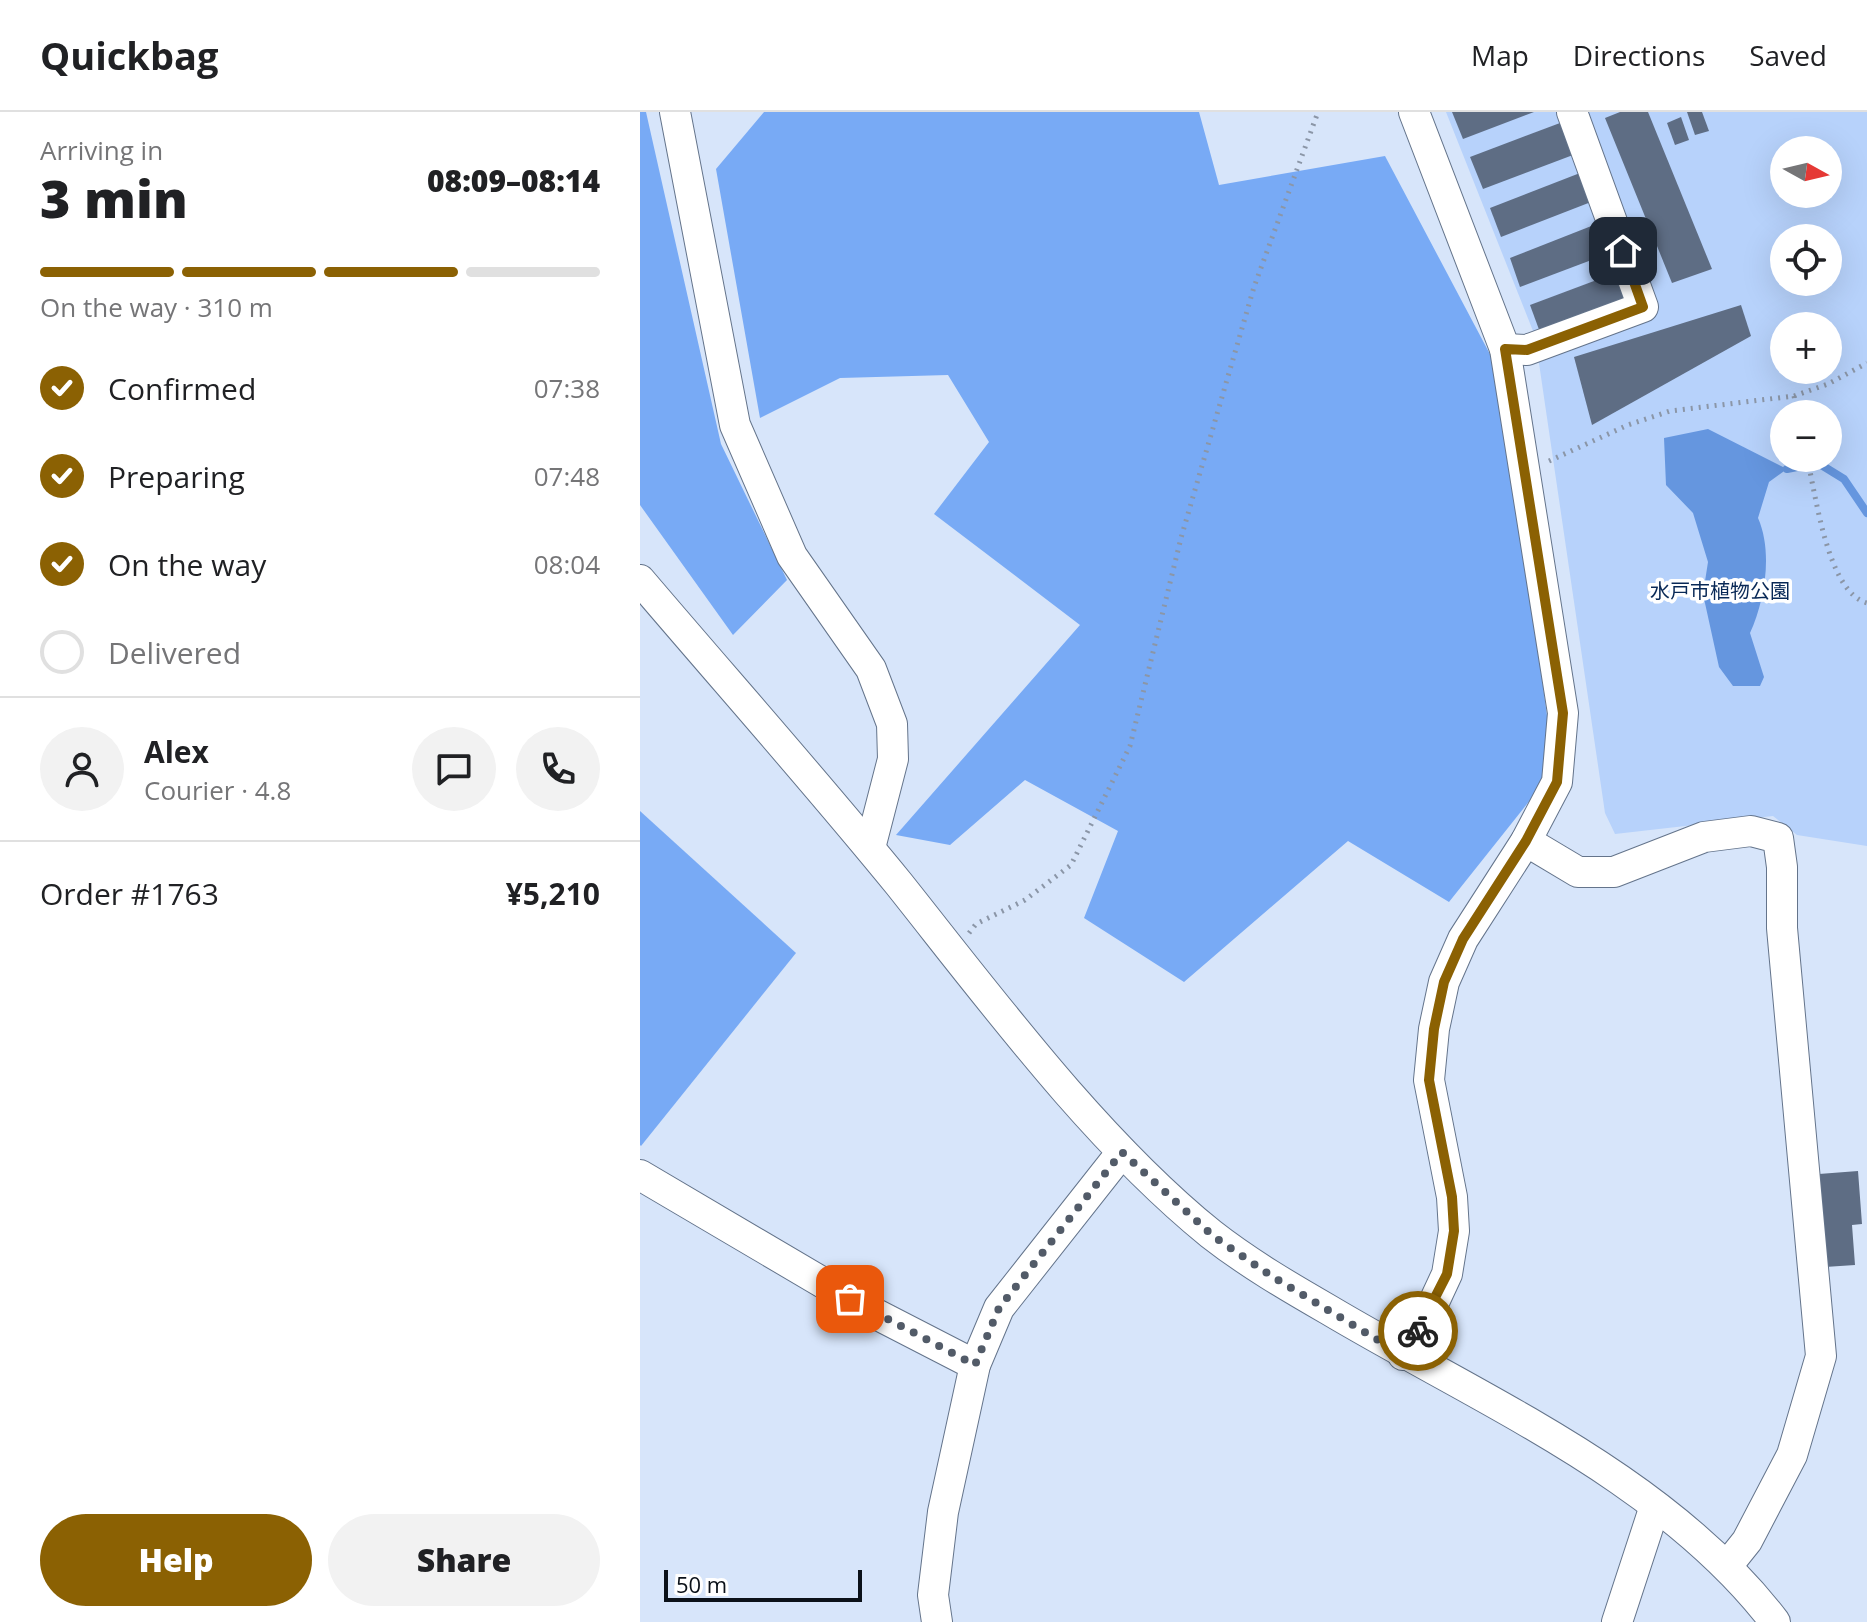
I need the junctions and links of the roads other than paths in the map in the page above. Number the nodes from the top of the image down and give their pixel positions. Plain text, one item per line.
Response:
1 (675, 112) edge
2 (1414, 112) edge
3 (1572, 112) edge
4 (1505, 349) junction
5 (640, 580) edge
6 (1526, 841) junction
7 (870, 848) junction
8 (1122, 1152) junction
9 (640, 1175) edge
10 (1403, 1355) junction
11 (975, 1365) junction
12 (1655, 1506) junction
13 (1727, 1566) junction
14 (937, 1622) edge
15 (1617, 1622) edge
16 (1775, 1622) edge

1 - 7 street
2 - 4 street
3 - 4 street
4 - 6 street
5 - 7 street
6 - 10 street
6 - 13 street
7 - 8 street
8 - 10 street
8 - 11 street
9 - 11 street
10 - 12 street
11 - 14 street
12 - 13 street
12 - 15 street
13 - 16 street

